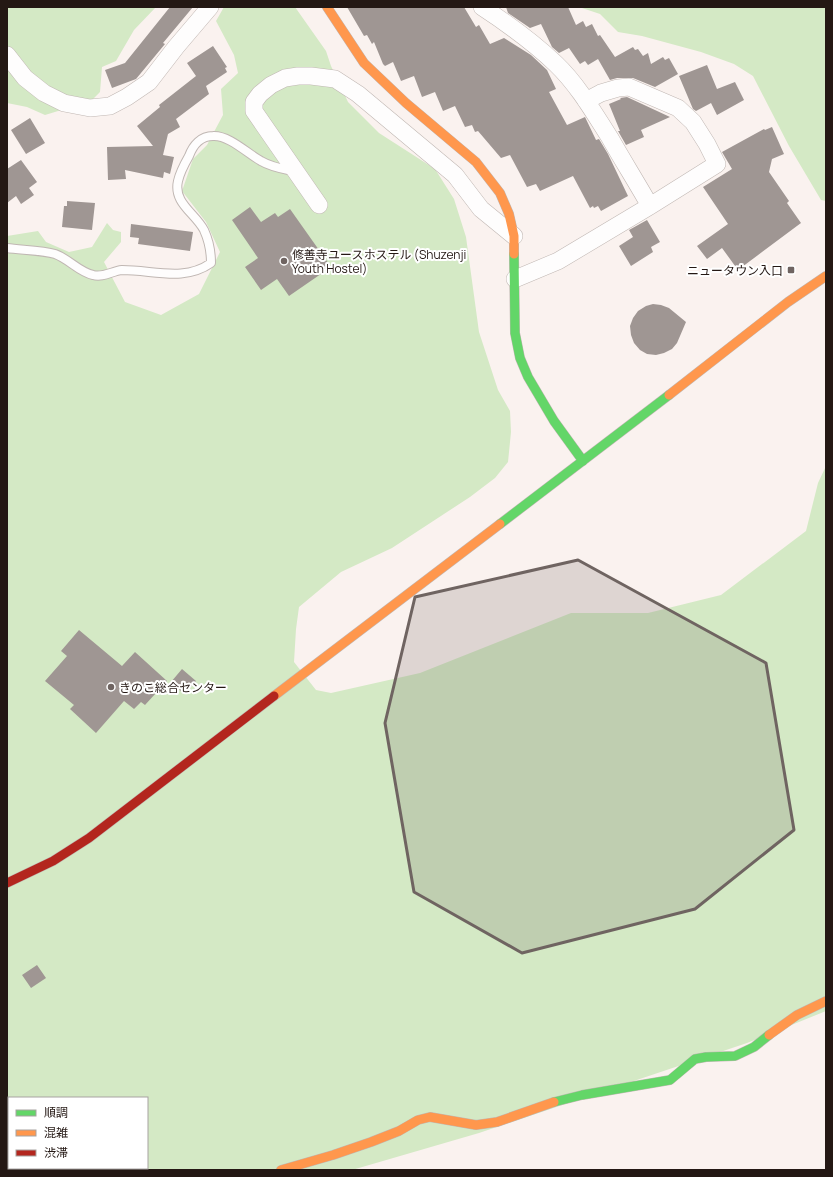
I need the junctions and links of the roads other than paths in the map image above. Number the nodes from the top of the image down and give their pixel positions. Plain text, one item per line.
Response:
1 (210, 7) edge
2 (327, 7) edge
3 (482, 7) edge
4 (7, 55) edge
5 (586, 100) junction
6 (295, 171) junction
7 (319, 205) dead end
8 (650, 206) junction
9 (514, 236) junction
10 (7, 248) edge
11 (826, 276) edge
12 (514, 279) junction
13 (583, 461) junction
14 (7, 884) edge
15 (826, 1001) edge
16 (281, 1170) edge

1 - 4 street
2 - 9 street
3 - 5 street
5 - 8 street
5 - 8 street
6 - 7 street
6 - 9 street
6 - 10 lane
8 - 12 street
9 - 12 street
11 - 13 street
12 - 13 street
13 - 14 street
15 - 16 street

